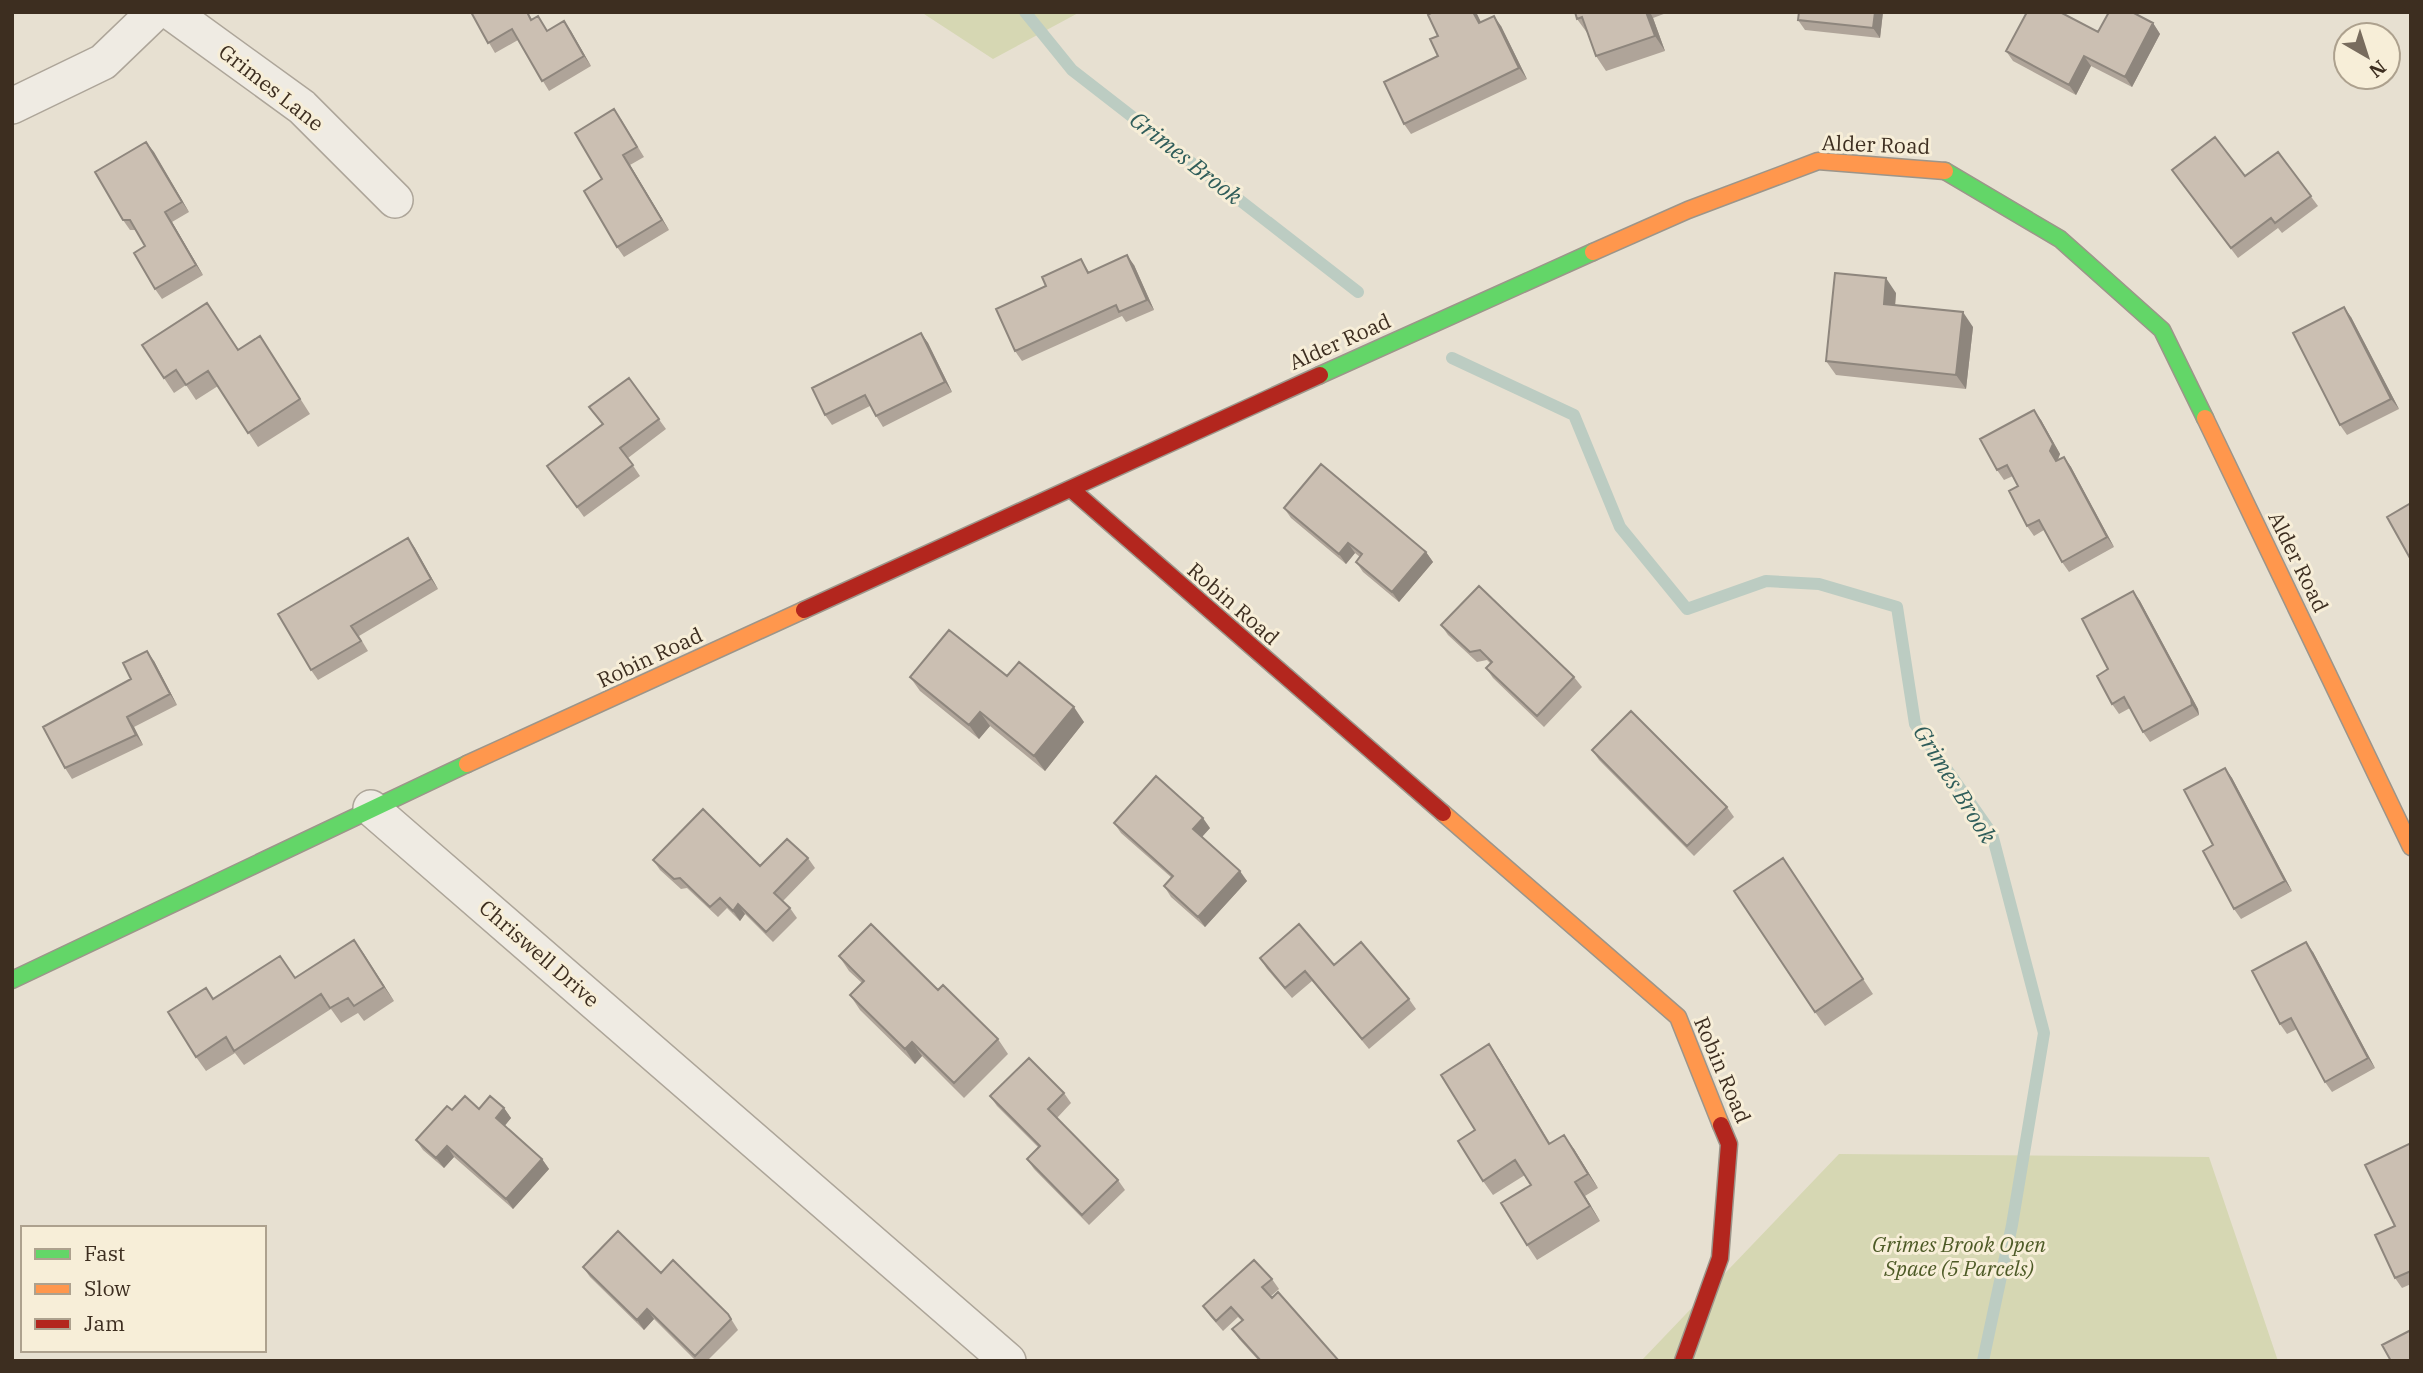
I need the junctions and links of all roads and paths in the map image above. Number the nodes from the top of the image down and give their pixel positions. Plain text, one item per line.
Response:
1 (155, 12) edge
2 (171, 12) edge
3 (12, 106) edge
4 (395, 200) dead end
5 (1071, 489) junction
6 (371, 808) junction
7 (2411, 846) edge
8 (12, 980) edge
9 (1008, 1361) edge
10 (1683, 1361) edge

1 - 3 street
2 - 4 street, Grimes Lane
5 - 6 street, Robin Road
5 - 7 street, Alder Road
5 - 10 street, Robin Road
6 - 8 street
6 - 9 street, Chriswell Drive

